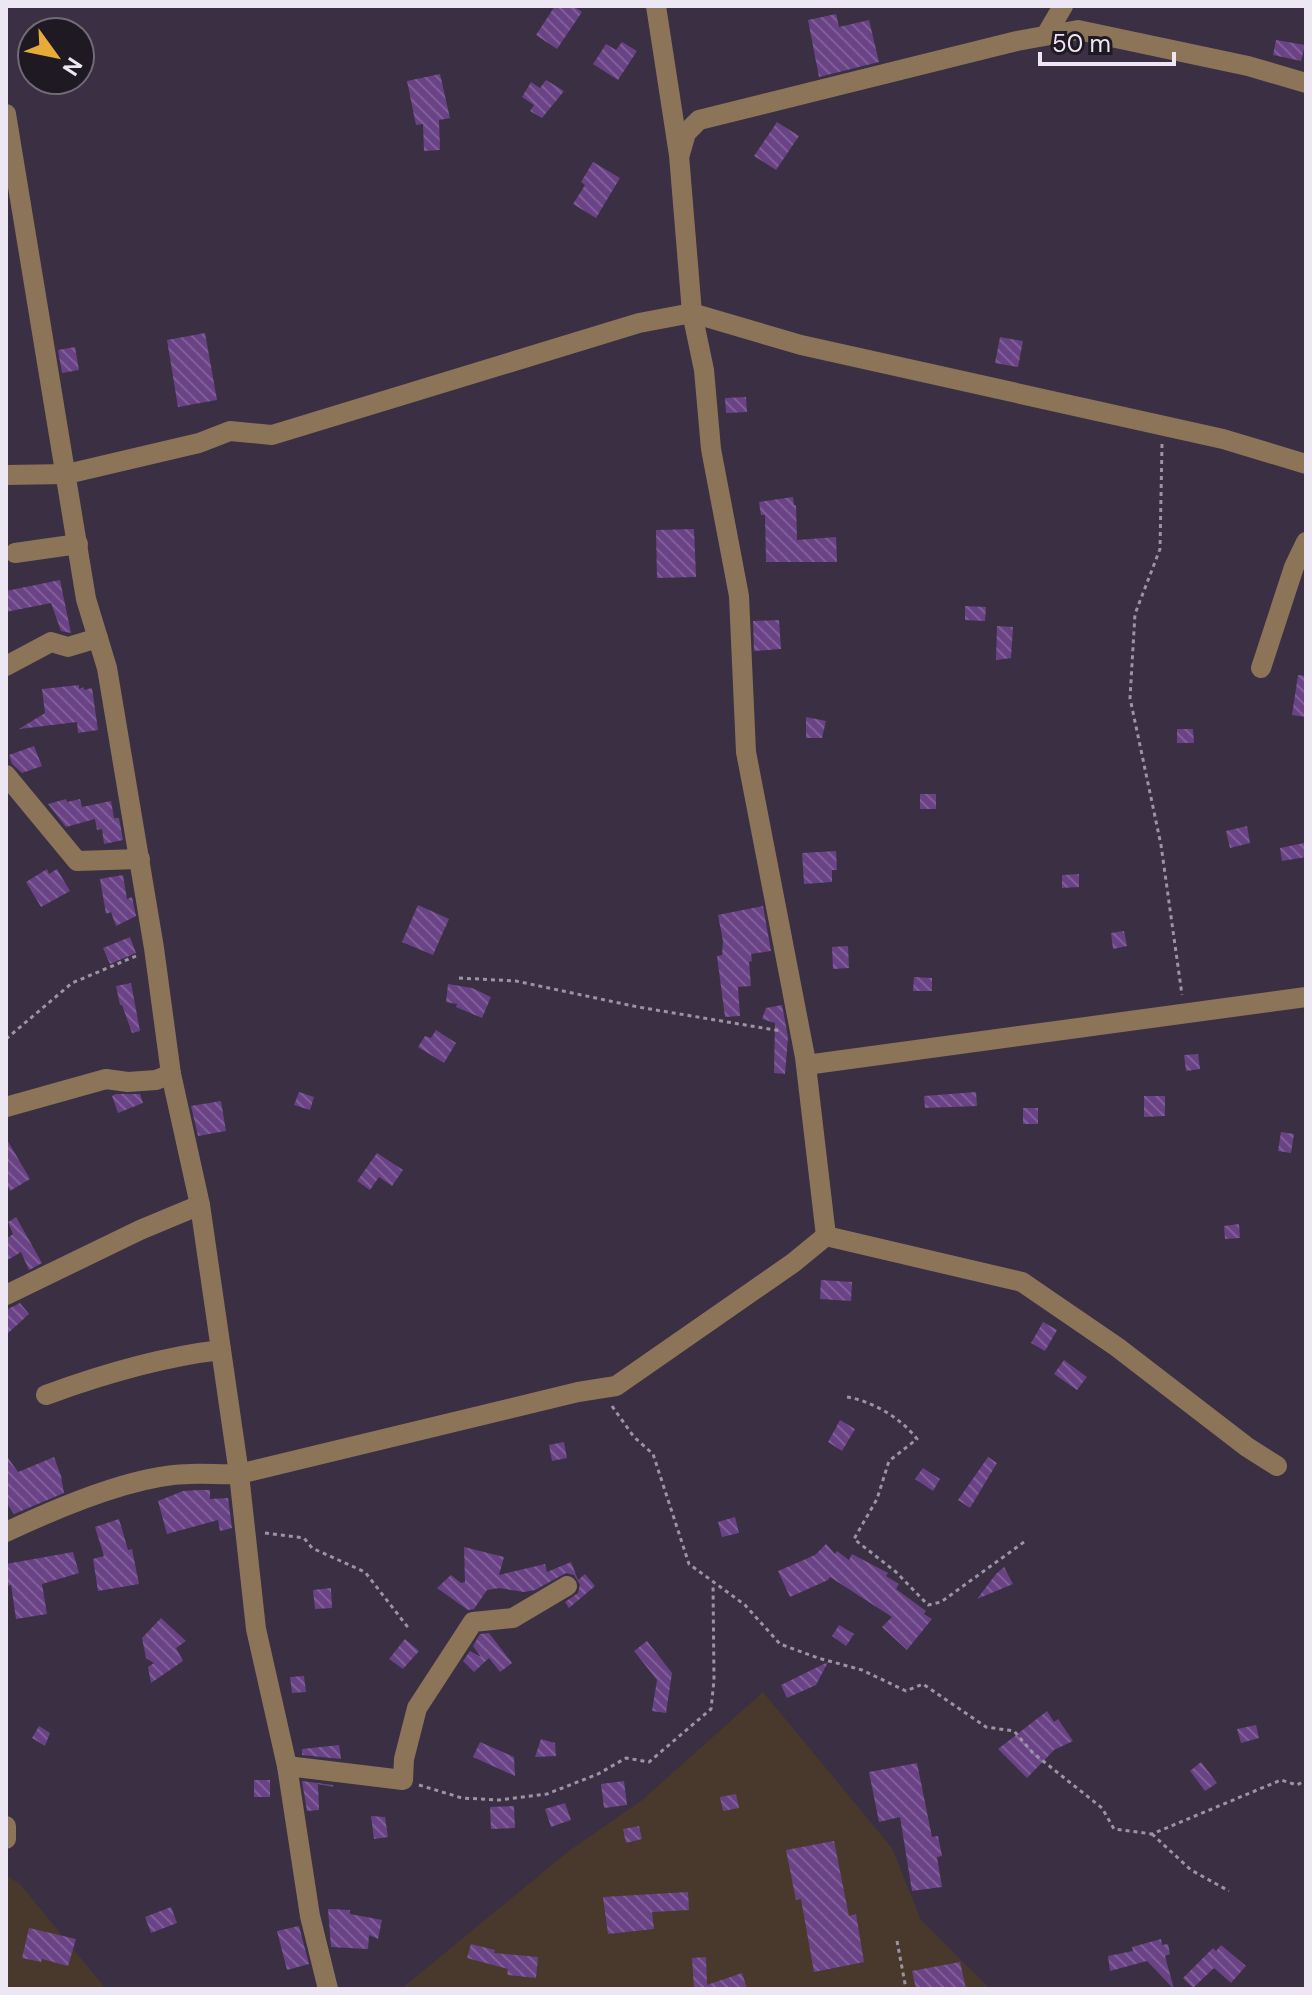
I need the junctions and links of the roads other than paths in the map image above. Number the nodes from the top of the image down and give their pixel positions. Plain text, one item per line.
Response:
1 (656, 6) edge
2 (1063, 6) edge
3 (1046, 35) junction
4 (1306, 83) edge
5 (6, 114) edge
6 (679, 155) junction
7 (692, 313) junction
8 (1306, 464) edge
9 (67, 474) junction
10 (6, 475) edge
11 (1306, 542) edge
12 (78, 544) junction
13 (15, 553) dead end
14 (98, 638) junction
15 (6, 666) edge
16 (1261, 668) dead end
17 (6, 775) edge
18 (140, 859) junction
19 (1306, 997) edge
20 (806, 1065) junction
21 (171, 1074) junction
22 (6, 1107) edge
23 (200, 1205) junction
24 (826, 1236) junction
25 (6, 1295) edge
26 (221, 1350) junction
27 (46, 1395) dead end
28 (1277, 1466) dead end
29 (239, 1474) junction
30 (8, 1529) edge
31 (567, 1586) dead end
32 (287, 1766) junction
33 (6, 1826) edge
34 (6, 1839) edge
35 (328, 1989) edge

1 - 6 street
2 - 3 street
3 - 4 street
3 - 6 street
5 - 9 street
6 - 7 street
7 - 8 street
7 - 9 street
7 - 20 street
9 - 10 street
9 - 12 street
11 - 16 street
12 - 13 street
12 - 14 street
14 - 15 street
14 - 18 street
17 - 18 street
18 - 21 street
19 - 20 street
20 - 24 street
21 - 22 street
21 - 23 street
23 - 25 street
23 - 26 street
24 - 28 street
24 - 29 street
26 - 27 street
26 - 29 street
29 - 30 street
29 - 32 street
31 - 32 street
32 - 35 street
33 - 34 street

